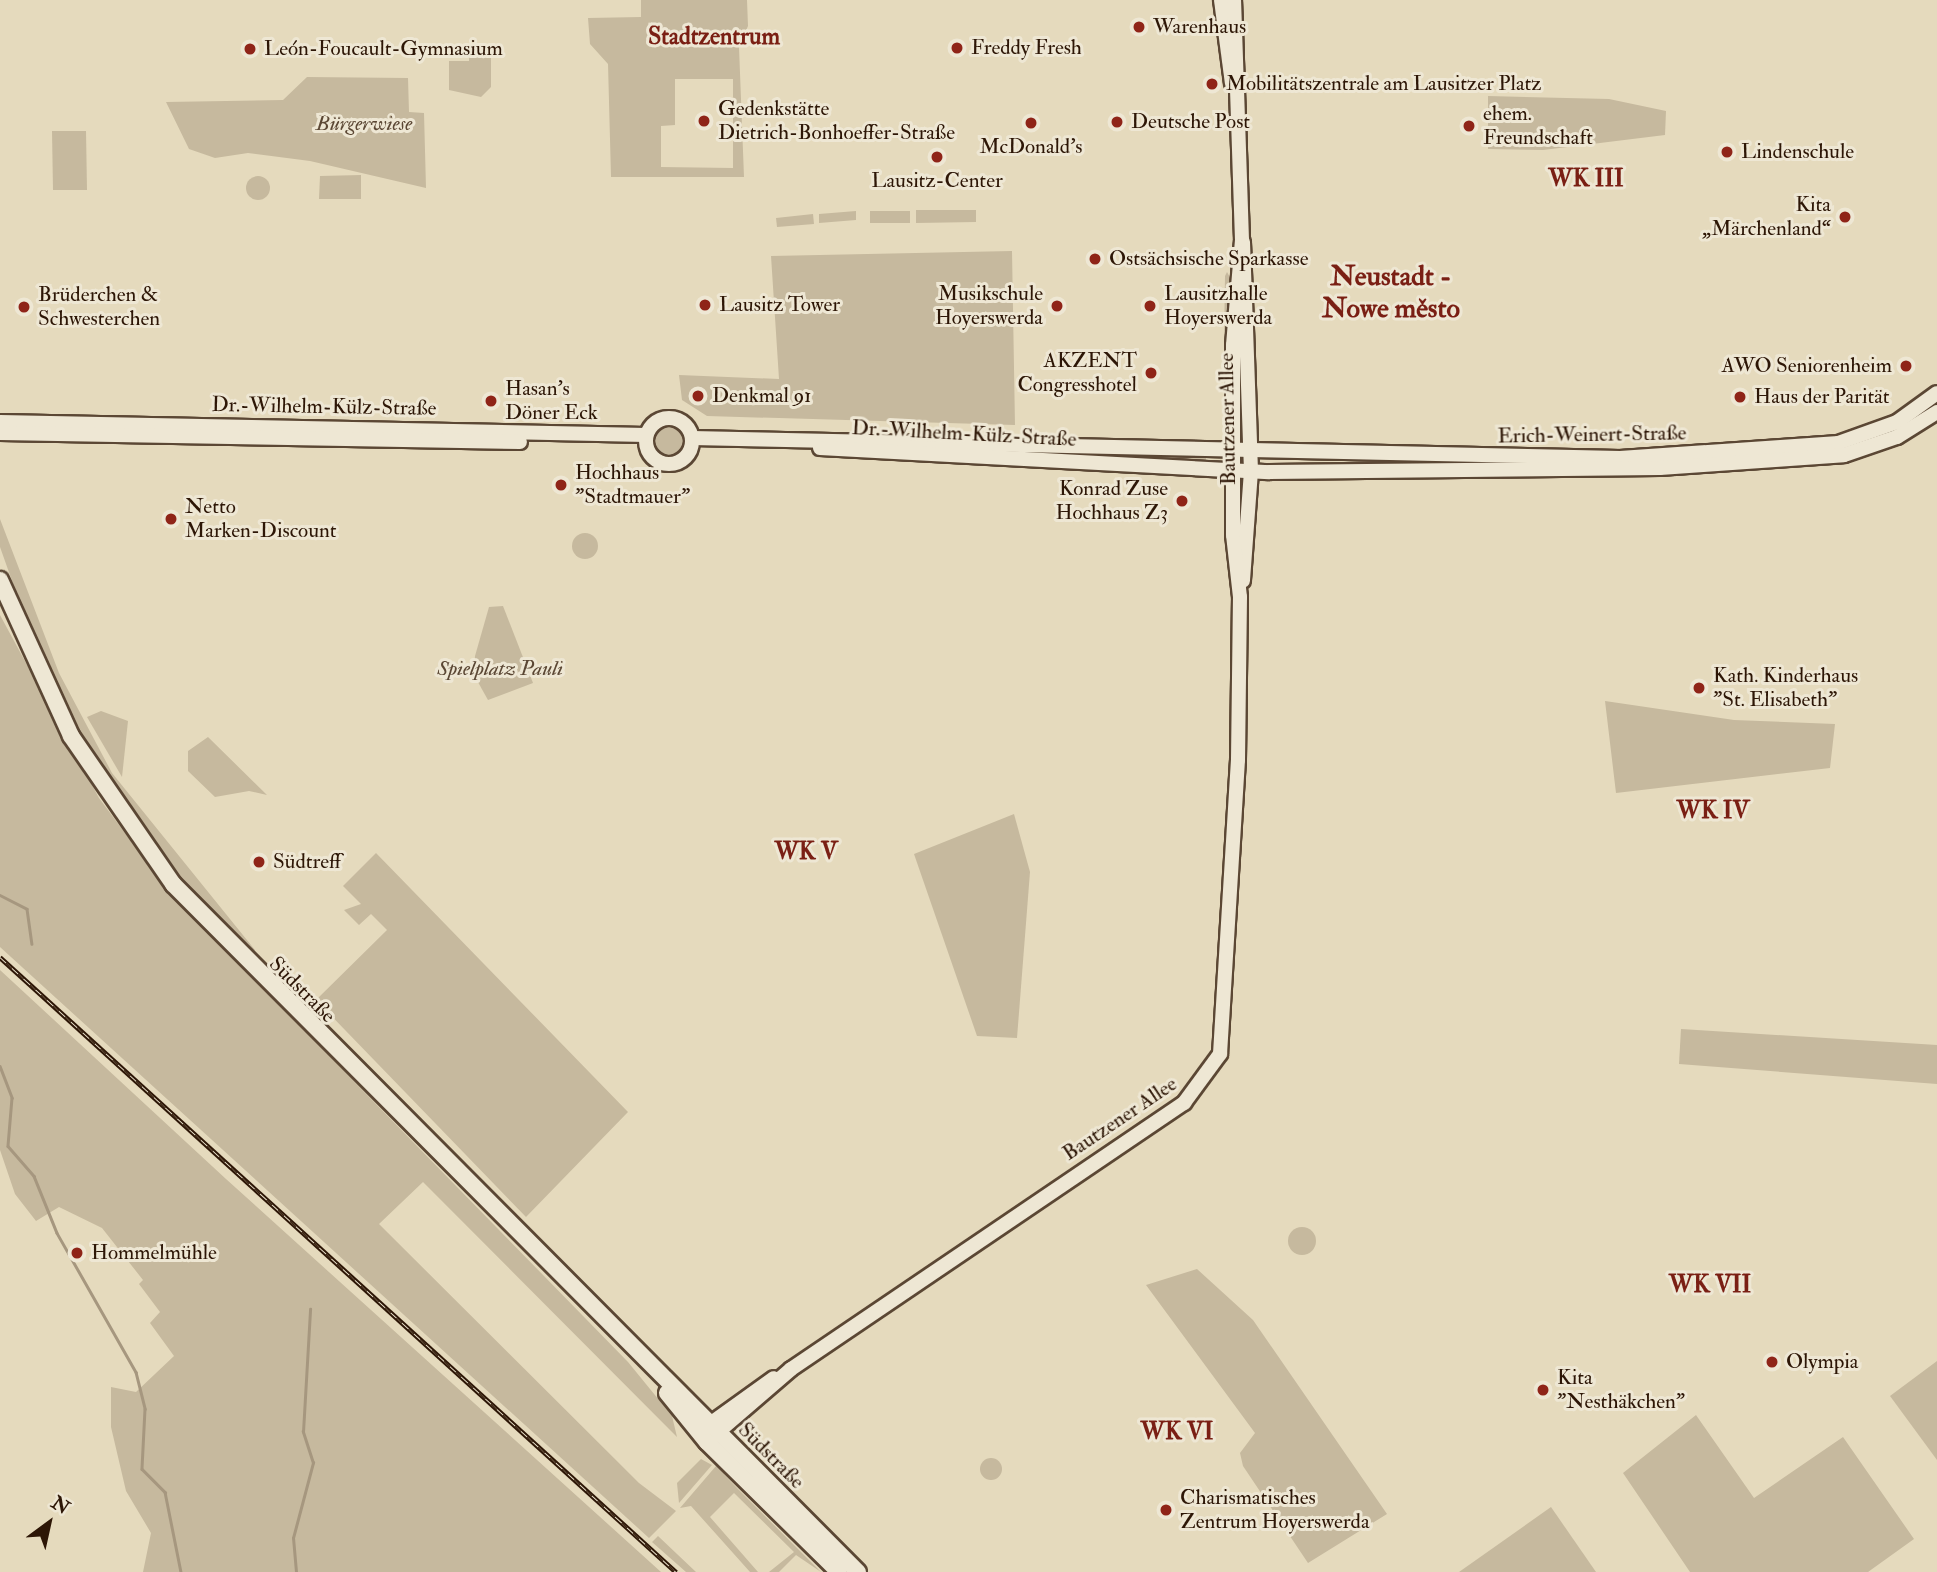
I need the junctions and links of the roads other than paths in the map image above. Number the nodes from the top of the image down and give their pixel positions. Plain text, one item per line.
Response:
1 (1221, 0) edge
2 (1234, 0) edge
3 (1240, 111) junction
4 (1242, 240) junction
5 (1937, 394) edge
6 (1937, 412) edge
7 (0, 422) edge
8 (0, 433) edge
9 (646, 440) junction
10 (692, 443) junction
11 (1234, 452) junction
12 (1251, 452) junction
13 (1234, 471) junction
14 (1251, 471) junction
15 (0, 580) edge
16 (1240, 597) junction
17 (708, 1433) junction
18 (839, 1572) edge
19 (858, 1572) edge

1 - 3 street, Bautzener Allee
2 - 3 street, Bautzener Allee
3 - 4 street, Bautzener Allee
4 - 11 street, Bautzener Allee
4 - 12 street, Bautzener Allee
5 - 12 street, Erich-Weinert-Straße
6 - 14 street, Erich-Weinert-Straße
7 - 9 street, Dr.-Wilhelm-Külz-Straße
8 - 9 street, Dr.-Wilhelm-Külz-Straße
9 - 10 street, Dr.-Wilhelm-Külz-Straße
9 - 10 street
10 - 11 street, Dr.-Wilhelm-Külz-Straße
10 - 13 street, Dr.-Wilhelm-Külz-Straße
11 - 12 street, Erich-Weinert-Straße
11 - 13 street, Bautzener Allee
12 - 14 street, Bautzener Allee
13 - 14 street, Erich-Weinert-Straße
13 - 16 street, Bautzener Allee
14 - 16 street, Bautzener Allee
15 - 17 main road, Südstraße
16 - 17 street, Bautzener Allee
17 - 18 main road, Südstraße
17 - 19 main road, Südstraße

